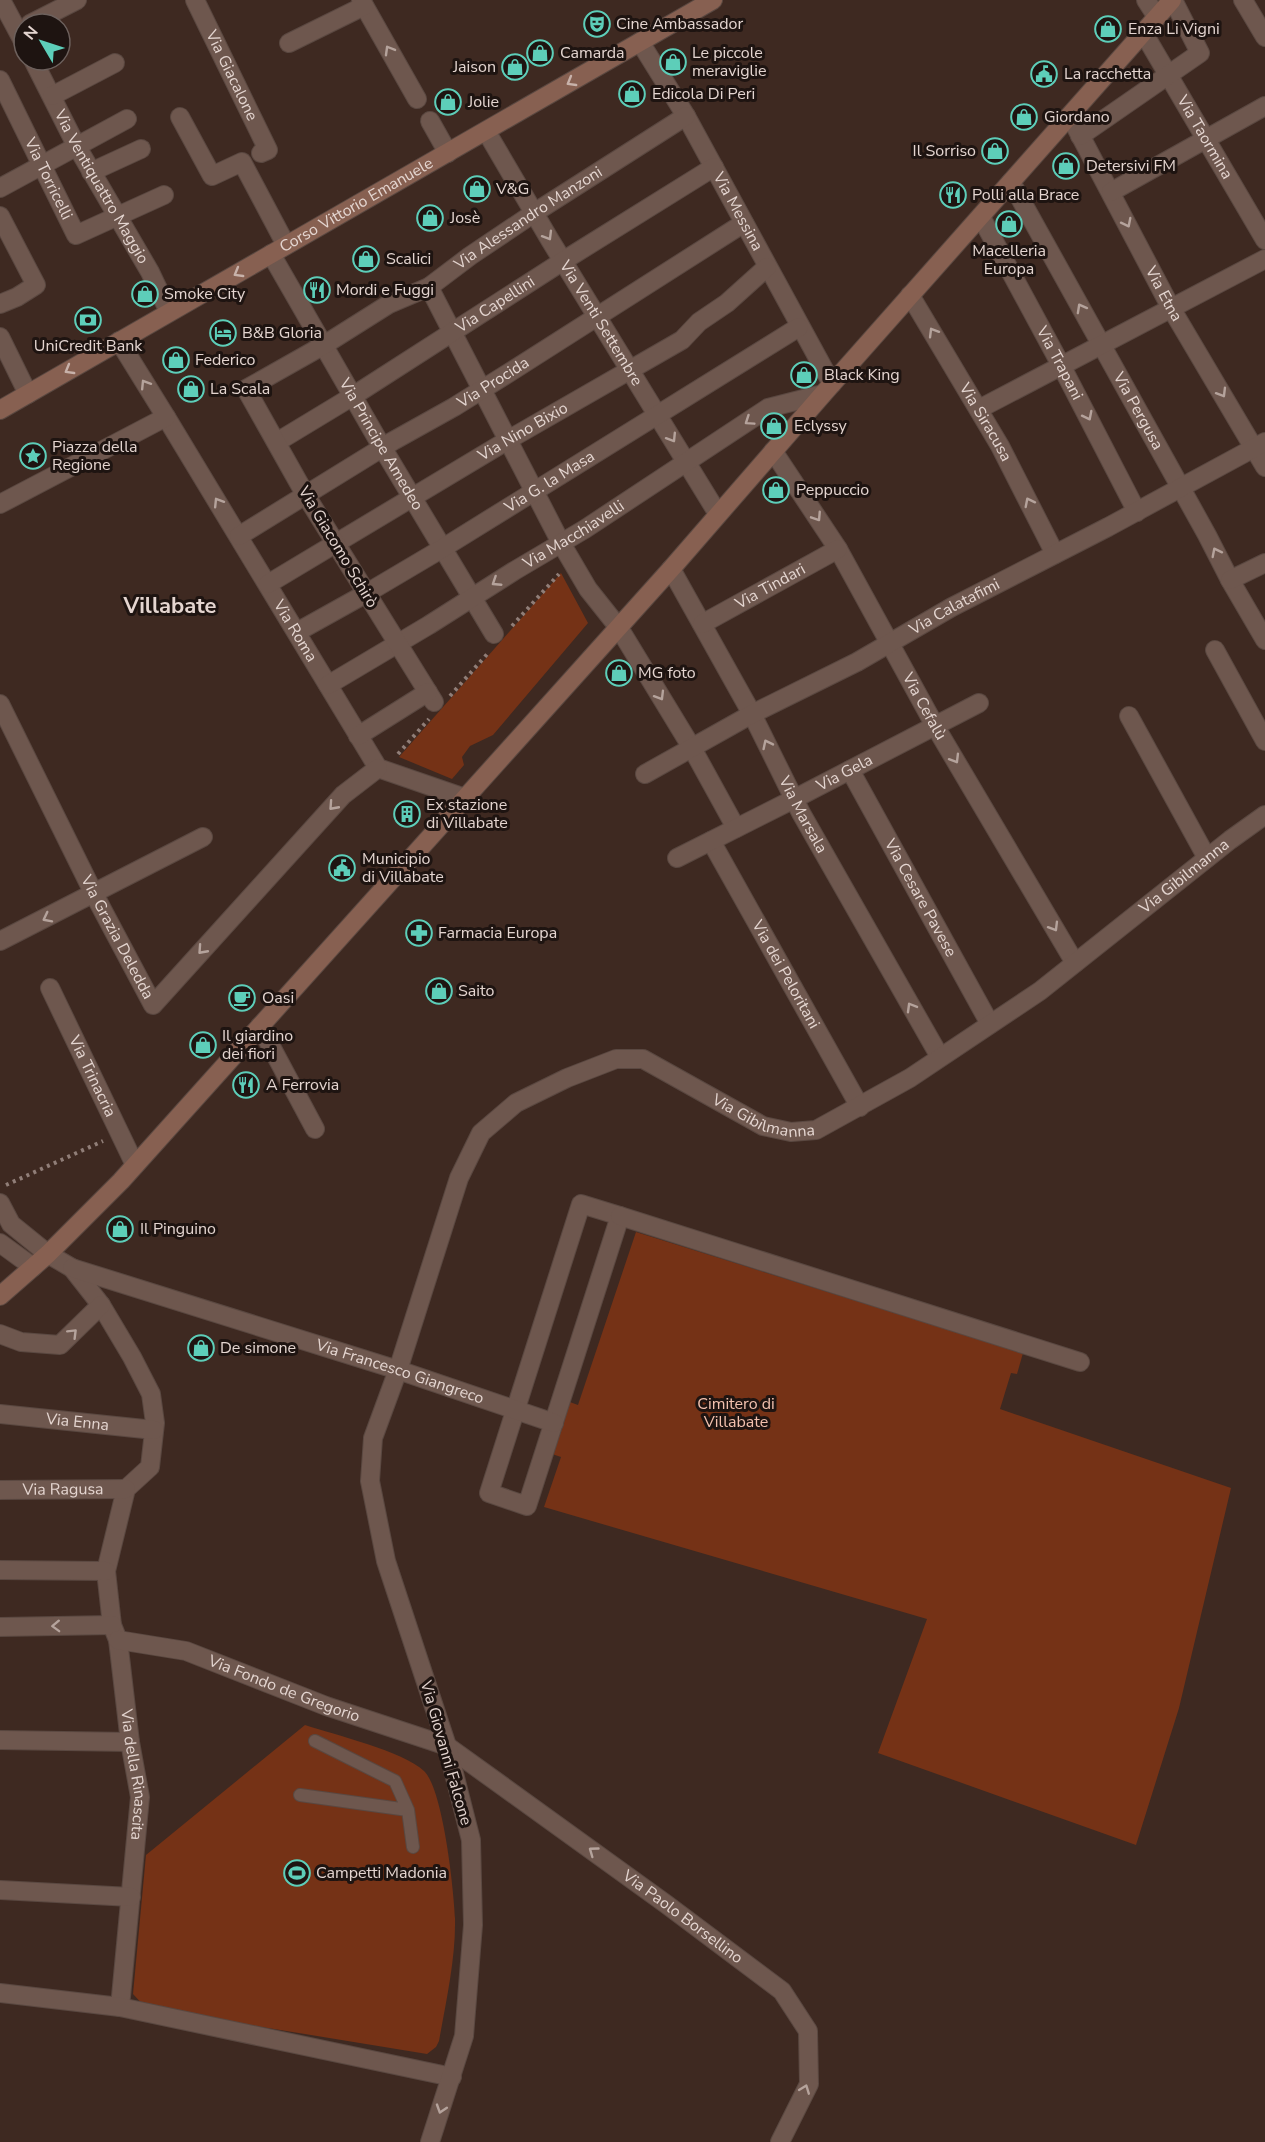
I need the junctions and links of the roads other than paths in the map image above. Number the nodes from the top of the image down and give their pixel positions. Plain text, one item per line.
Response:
1 (1, 0) edge
2 (77, 0) edge
3 (195, 0) edge
4 (1146, 0) edge
5 (1173, 0) edge
6 (1243, 0) edge
7 (709, 1) edge
8 (363, 3) edge
9 (56, 12) edge
10 (12, 15) edge
11 (1157, 17) junction
12 (1143, 32) junction
13 (1265, 37) edge
14 (640, 42) junction
15 (289, 43) dead end
16 (115, 63) dead end
17 (39, 72) edge
18 (1168, 74) junction
19 (0, 80) edge
20 (52, 96) junction
21 (417, 99) dead end
22 (1265, 106) edge
23 (686, 116) junction
24 (1070, 116) junction
25 (180, 117) dead end
26 (127, 119) dead end
27 (430, 121) dead end
28 (486, 131) junction
29 (1080, 136) junction
30 (1207, 140) junction
31 (76, 145) junction
32 (141, 149) dead end
33 (448, 153) junction
34 (254, 156) junction
35 (41, 165) junction
36 (714, 167) junction
37 (91, 172) junction
38 (1011, 182) junction
39 (0, 188) edge
40 (1111, 192) junction
41 (164, 195) dead end
42 (534, 213) junction
43 (116, 215) junction
44 (0, 216) edge
45 (981, 217) junction
46 (744, 223) junction
47 (1265, 240) edge
48 (279, 249) junction
49 (1265, 259) edge
50 (563, 261) junction
51 (767, 267) junction
52 (429, 287) junction
53 (910, 296) junction
54 (0, 304) edge
55 (1171, 308) junction
56 (169, 312) junction
57 (597, 315) junction
58 (799, 327) junction
59 (452, 331) junction
60 (0, 337) edge
61 (119, 341) junction
62 (324, 345) junction
63 (1101, 345) junction
64 (1062, 367) junction
65 (628, 369) junction
66 (246, 389) joint
67 (482, 389) junction
68 (827, 389) junction
69 (28, 394) junction
70 (353, 396) junction
71 (979, 409) junction
72 (0, 410) edge
73 (657, 414) junction
74 (166, 417) junction
75 (507, 440) junction
76 (277, 442) junction
77 (1260, 445) edge
78 (382, 447) junction
79 (773, 451) junction
80 (687, 463) junction
81 (1265, 467) edge
82 (1181, 488) junction
83 (534, 491) junction
84 (305, 494) junction
85 (412, 497) junction
86 (0, 504) edge
87 (1137, 512) junction
88 (718, 514) junction
89 (238, 536) junction
90 (337, 543) junction
91 (561, 543) junction
92 (443, 548) junction
93 (838, 549) junction
94 (1055, 554) junction
95 (1265, 563) edge
96 (671, 569) junction
97 (1230, 580) junction
98 (268, 584) junction
99 (367, 594) junction
100 (472, 598) junction
101 (702, 624) junction
102 (619, 628) junction
103 (297, 632) junction
104 (499, 637) road end
105 (1265, 639) edge
106 (397, 644) junction
107 (889, 644) junction
108 (1215, 650) dead end
109 (328, 685) junction
110 (979, 703) dead end
111 (0, 704) edge
112 (752, 714) junction
113 (1129, 716) dead end
114 (935, 726) junction
115 (358, 736) junction
116 (1265, 741) edge
117 (692, 748) junction
118 (378, 768) junction
119 (850, 770) junction
120 (645, 774) dead end
121 (465, 798) junction
122 (794, 799) junction
123 (1265, 815) edge
124 (736, 828) junction
125 (203, 837) dead end
126 (711, 841) junction
127 (677, 858) dead end
128 (1207, 858) junction
129 (94, 894) junction
130 (0, 941) edge
131 (1075, 963) junction
132 (50, 988) dead end
133 (990, 1024) junction
134 (260, 1026) junction
135 (940, 1058) junction
136 (860, 1107) junction
137 (315, 1129) dead end
138 (135, 1165) junction
139 (0, 1203) edge
140 (620, 1216) junction
141 (6, 1227) edge
142 (0, 1243) edge
143 (48, 1254) junction
144 (33, 1267) junction
145 (72, 1268) junction
146 (0, 1296) edge
147 (101, 1305) junction
148 (0, 1334) edge
149 (1080, 1362) dead end
150 (398, 1370) junction
151 (515, 1409) junction
152 (0, 1414) edge
153 (554, 1423) junction
154 (154, 1430) junction
155 (126, 1489) junction
156 (0, 1490) edge
157 (0, 1570) edge
158 (106, 1571) junction
159 (0, 1627) edge
160 (115, 1633) junction
161 (0, 1740) edge
162 (315, 1741) dead end
163 (130, 1742) junction
164 (447, 1746) junction
165 (300, 1795) dead end
166 (408, 1810) junction
167 (412, 1847) dead end
168 (0, 1890) edge
169 (131, 1897) junction
170 (0, 1993) edge
171 (120, 2007) junction
172 (452, 2077) junction
173 (430, 2142) edge
174 (780, 2142) edge

1 - 10 street
2 - 9 street
3 - 34 street, Via Giacalone
4 - 11 street
5 - 11 main road
5 - 18 street
6 - 13 street
7 - 14 main road, Corso Vittorio Emanuele
8 - 15 street
21 -> 8 street
11 - 12 main road
12 - 18 street, Via Taormina
12 - 24 main road
14 - 23 street, Via Messina
14 -> 28 main road, Corso Vittorio Emanuele
16 - 20 street
17 - 20 street, Via Ventiquattro Maggio
18 - 29 street
18 - 30 street, Via Taormina
19 - 35 street, Via Torricelli
20 - 31 street, Via Ventiquattro Maggio
22 - 30 street
23 - 36 street, Via Messina
23 - 42 street, Via Alessandro Manzoni
24 - 29 street, Via Etna
24 - 38 main road
25 - 34 street
26 - 31 street
27 - 33 street
28 - 33 main road, Corso Vittorio Emanuele
28 - 42 street, Via Venti Settembre
29 - 40 street, Via Etna
30 - 40 street
30 - 47 street, Via Taormina
31 - 35 street
31 - 37 street, Via Ventiquattro Maggio
32 - 37 street
33 - 48 main road, Corso Vittorio Emanuele
34 - 48 street, Via Giacalone
35 - 39 street
35 - 43 street, Via Torricelli
36 - 46 street, Via Messina
36 - 50 street, Via Capellini
37 - 43 street, Via Ventiquattro Maggio
38 - 45 main road
63 -> 38 street, Via Pergusa
40 -> 55 street, Via Etna
41 - 43 street
42 -> 50 street, Via Venti Settembre
42 - 52 street, Via Alessandro Manzoni
43 - 56 street, Via Ventiquattro Maggio
44 - 54 street
45 - 53 main road
45 - 64 street, Via Trapani
46 - 51 street, Via Messina
46 - 57 street, Via Procida
48 -> 56 main road, Corso Vittorio Emanuele
48 - 62 street, Via Principe Amedeo
49 - 55 street
50 - 57 street, Via Venti Settembre
50 - 59 street, Via Capellini
51 - 58 street, Via Messina
51 - 65 street, Via Nino Bixio
52 - 59 street
52 - 62 street, Via Alessandro Manzoni
53 - 68 main road
71 -> 53 street, Via Siracusa
55 - 63 street
55 -> 77 street, Via Etna
56 - 61 main road, Corso Vittorio Emanuele
57 - 65 street, Via Venti Settembre
57 - 67 street, Via Procida
58 - 68 street, Via Messina
58 - 73 street, Via G. la Masa
59 - 67 street
59 - 70 street, Via Capellini
60 - 69 street
61 -> 69 main road, Corso Vittorio Emanuele
74 -> 61 street
62 - 66 street, Via Alessandro Manzoni
62 - 70 street, Via Principe Amedeo
63 - 64 street
63 - 82 street, Via Pergusa
64 - 71 street
64 -> 87 street, Via Trapani
65 - 73 street, Via Venti Settembre
65 - 75 street, Via Nino Bixio
66 - 76 street, Via Giacomo Schirò
67 - 75 street
67 - 78 street, Via Procida
68 - 79 main road
68 -> 80 street, Via Macchiavelli
69 - 72 main road, Corso Vittorio Emanuele
70 - 76 street, Via Capellini
70 - 78 street, Via Principe Amedeo
94 -> 71 street, Via Siracusa
73 -> 80 street, Via Venti Settembre
73 - 83 street, Via G. la Masa
74 - 86 street
89 -> 74 street, Via Roma
75 - 83 street
75 - 85 street, Via Nino Bixio
76 - 84 street, Via Giacomo Schirò
77 - 81 street, Via Etna
77 - 82 street, Via Calatafimi
78 - 84 street, Via Procida
78 - 85 street, Via Principe Amedeo
79 - 88 main road
79 -> 93 street, Via Cefalù
80 - 88 street, Via Venti Settembre
80 - 91 street, Via Macchiavelli
82 - 87 street, Via Calatafimi
97 -> 82 street, Via Pergusa
83 - 91 street
83 - 92 street, Via G. la Masa
84 - 89 street, Via Procida
84 - 90 street, Via Giacomo Schirò
85 - 90 street, Via Nino Bixio
85 - 92 street, Via Principe Amedeo
87 - 94 street, Via Calatafimi
88 - 96 main road
89 - 98 street, Via Roma
90 - 98 street, Via Nino Bixio
90 - 99 street, Via Giacomo Schirò
91 -> 100 street, Via Macchiavelli
91 - 102 street
92 - 99 street, Via G. la Masa
92 - 100 street, Via Principe Amedeo
93 - 101 street, Via Tindari
93 - 107 street, Via Cefalù
94 - 107 street, Via Calatafimi
95 - 97 street
96 - 101 street, Via Marsala
96 - 102 main road
97 - 105 street, Via Pergusa
98 - 103 street, Via Roma
99 - 103 street, Via G. la Masa
99 - 106 street, Via Giacomo Schirò
100 - 104 street, Via Principe Amedeo
100 - 106 street, Via Macchiavelli
101 - 112 street, Via Marsala
102 -> 117 street
102 - 121 main road
103 - 109 street, Via Roma
106 - 109 street, Via Macchiavelli
106 - 115 street, Via Giacomo Schirò
107 - 112 street, Via Calatafimi
107 - 114 street, Via Cefalù
108 - 116 street
109 - 115 street, Via Roma
110 - 114 street, Via Gela
111 - 129 street, Via Grazia Deledda
112 - 117 street, Via Calatafimi
122 -> 112 street, Via Marsala
113 - 128 street
114 - 119 street, Via Gela
114 -> 131 street, Via Cefalù
115 - 118 street, Via Roma
117 - 120 street, Via Calatafimi
117 - 124 street
118 - 121 street
118 -> 129 street, Via Grazia Deledda
119 - 122 street, Via Gela
119 - 133 street, Via Cesare Pavese
121 - 134 main road
122 - 124 street, Via Gela
135 -> 122 street, Via Marsala
123 - 128 street, Via Gibilmanna
124 - 126 street, Via Gela
125 - 129 street
126 - 127 street, Via Gela
126 - 136 street, Via dei Peloritani
128 - 131 street, Via Gibilmanna
129 -> 130 street
131 - 133 street, Via Gibilmanna
132 - 138 street, Via Trinacria
133 - 135 street, Via Gibilmanna
134 - 137 street
134 - 138 main road
135 - 136 street, Via Gibilmanna
136 - 150 street, Via Gibilmanna
138 - 143 main road
139 - 141 street
140 - 149 street
140 - 151 street
140 - 153 street
141 - 143 street
142 - 144 street
143 - 144 main road
143 - 145 street
144 - 146 main road
145 - 147 street
145 - 150 street, Via Francesco Giangreco
148 -> 147 street
147 - 154 street
150 - 151 street, Via Francesco Giangreco
150 - 164 street, Via Giovanni Falcone
151 - 153 street, Via Francesco Giangreco
151 - 153 street
152 - 154 street, Via Enna
154 - 155 street
155 - 156 street, Via Ragusa
155 - 158 street, Via della Rinascita
157 - 158 street
158 - 160 street, Via della Rinascita
160 -> 159 street, Via Fondo de Gregorio
160 - 163 street, Via della Rinascita
160 - 164 street, Via Fondo de Gregorio
161 - 163 street
162 - 166 lane
163 - 169 street, Via della Rinascita
164 - 172 street, Via Giovanni Falcone
174 -> 164 street, Via Paolo Borsellino
165 - 166 lane
166 - 167 lane
168 - 169 street
169 - 171 street, Via della Rinascita
170 - 171 street
171 - 172 street
172 -> 173 street, Via Giovanni Falcone

